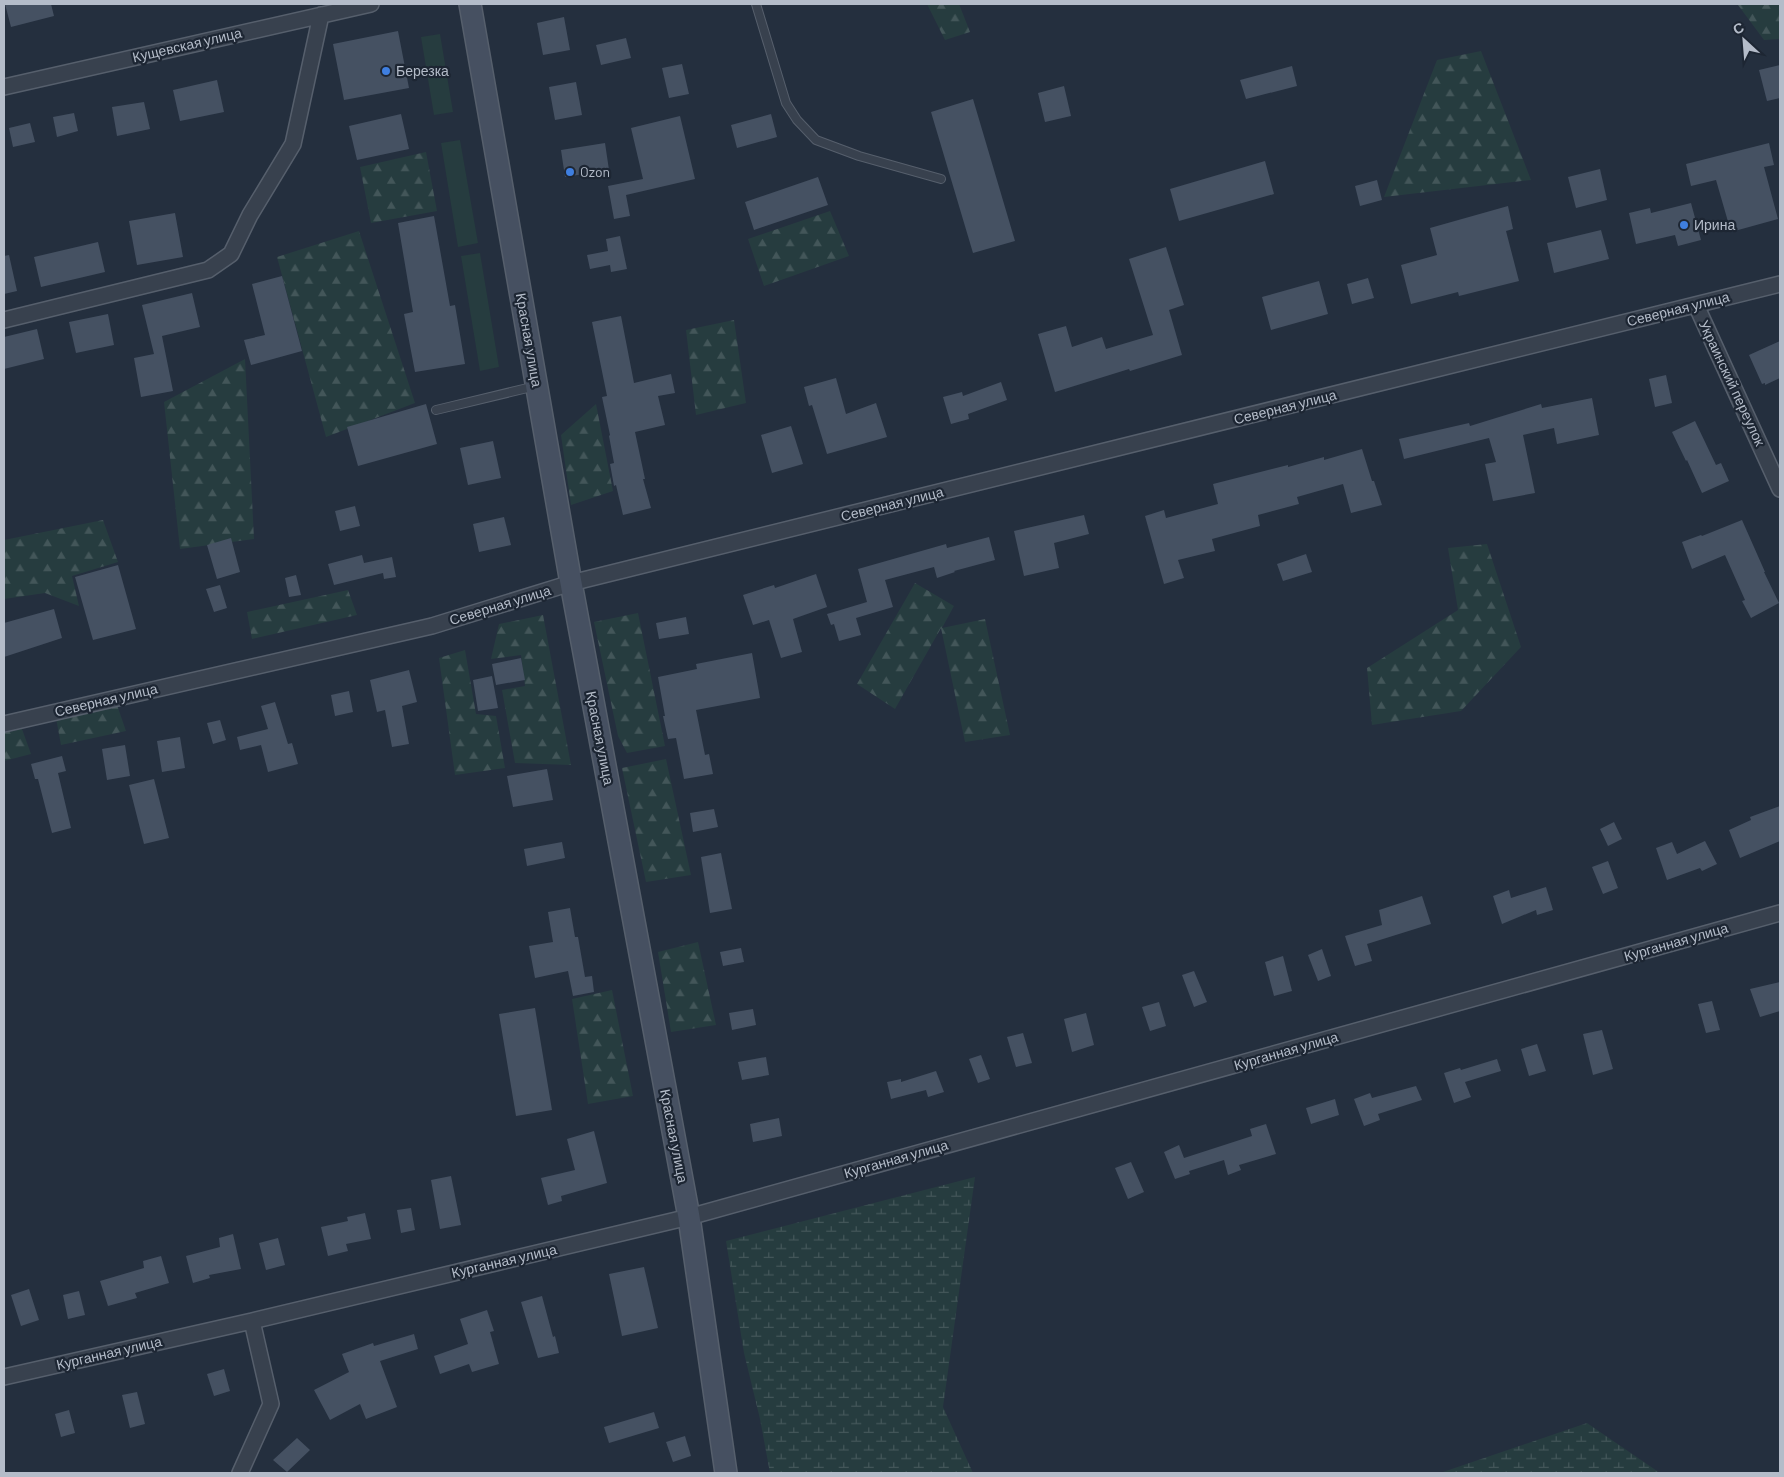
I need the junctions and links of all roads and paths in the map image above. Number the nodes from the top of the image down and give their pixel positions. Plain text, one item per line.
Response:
1 (371, 4) edge
2 (470, 4) edge
3 (756, 4) edge
4 (321, 15) junction
5 (4, 87) edge
6 (941, 179) dead end
7 (1780, 284) edge
8 (1696, 305) junction
9 (4, 320) edge
10 (537, 386) junction
11 (436, 410) dead end
12 (1780, 489) edge
13 (571, 583) junction
14 (4, 724) edge
15 (1780, 913) edge
16 (689, 1217) junction
17 (252, 1321) junction
18 (4, 1377) edge
19 (240, 1473) edge
20 (726, 1473) edge

1 - 4 street, Кущевская улица
2 - 10 street, Красная улица
3 - 6 lane
4 - 5 street, Кущевская улица
4 - 9 street
7 - 8 street, Северная улица
8 - 12 street, Украинский переулок
8 - 13 street, Северная улица
10 - 11 lane
10 - 13 street, Красная улица
13 - 14 street, Северная улица
13 - 16 street, Красная улица
15 - 16 street, Курганная улица
16 - 17 street, Курганная улица
16 - 20 street, Красная улица
17 - 18 street, Курганная улица
17 - 19 street

